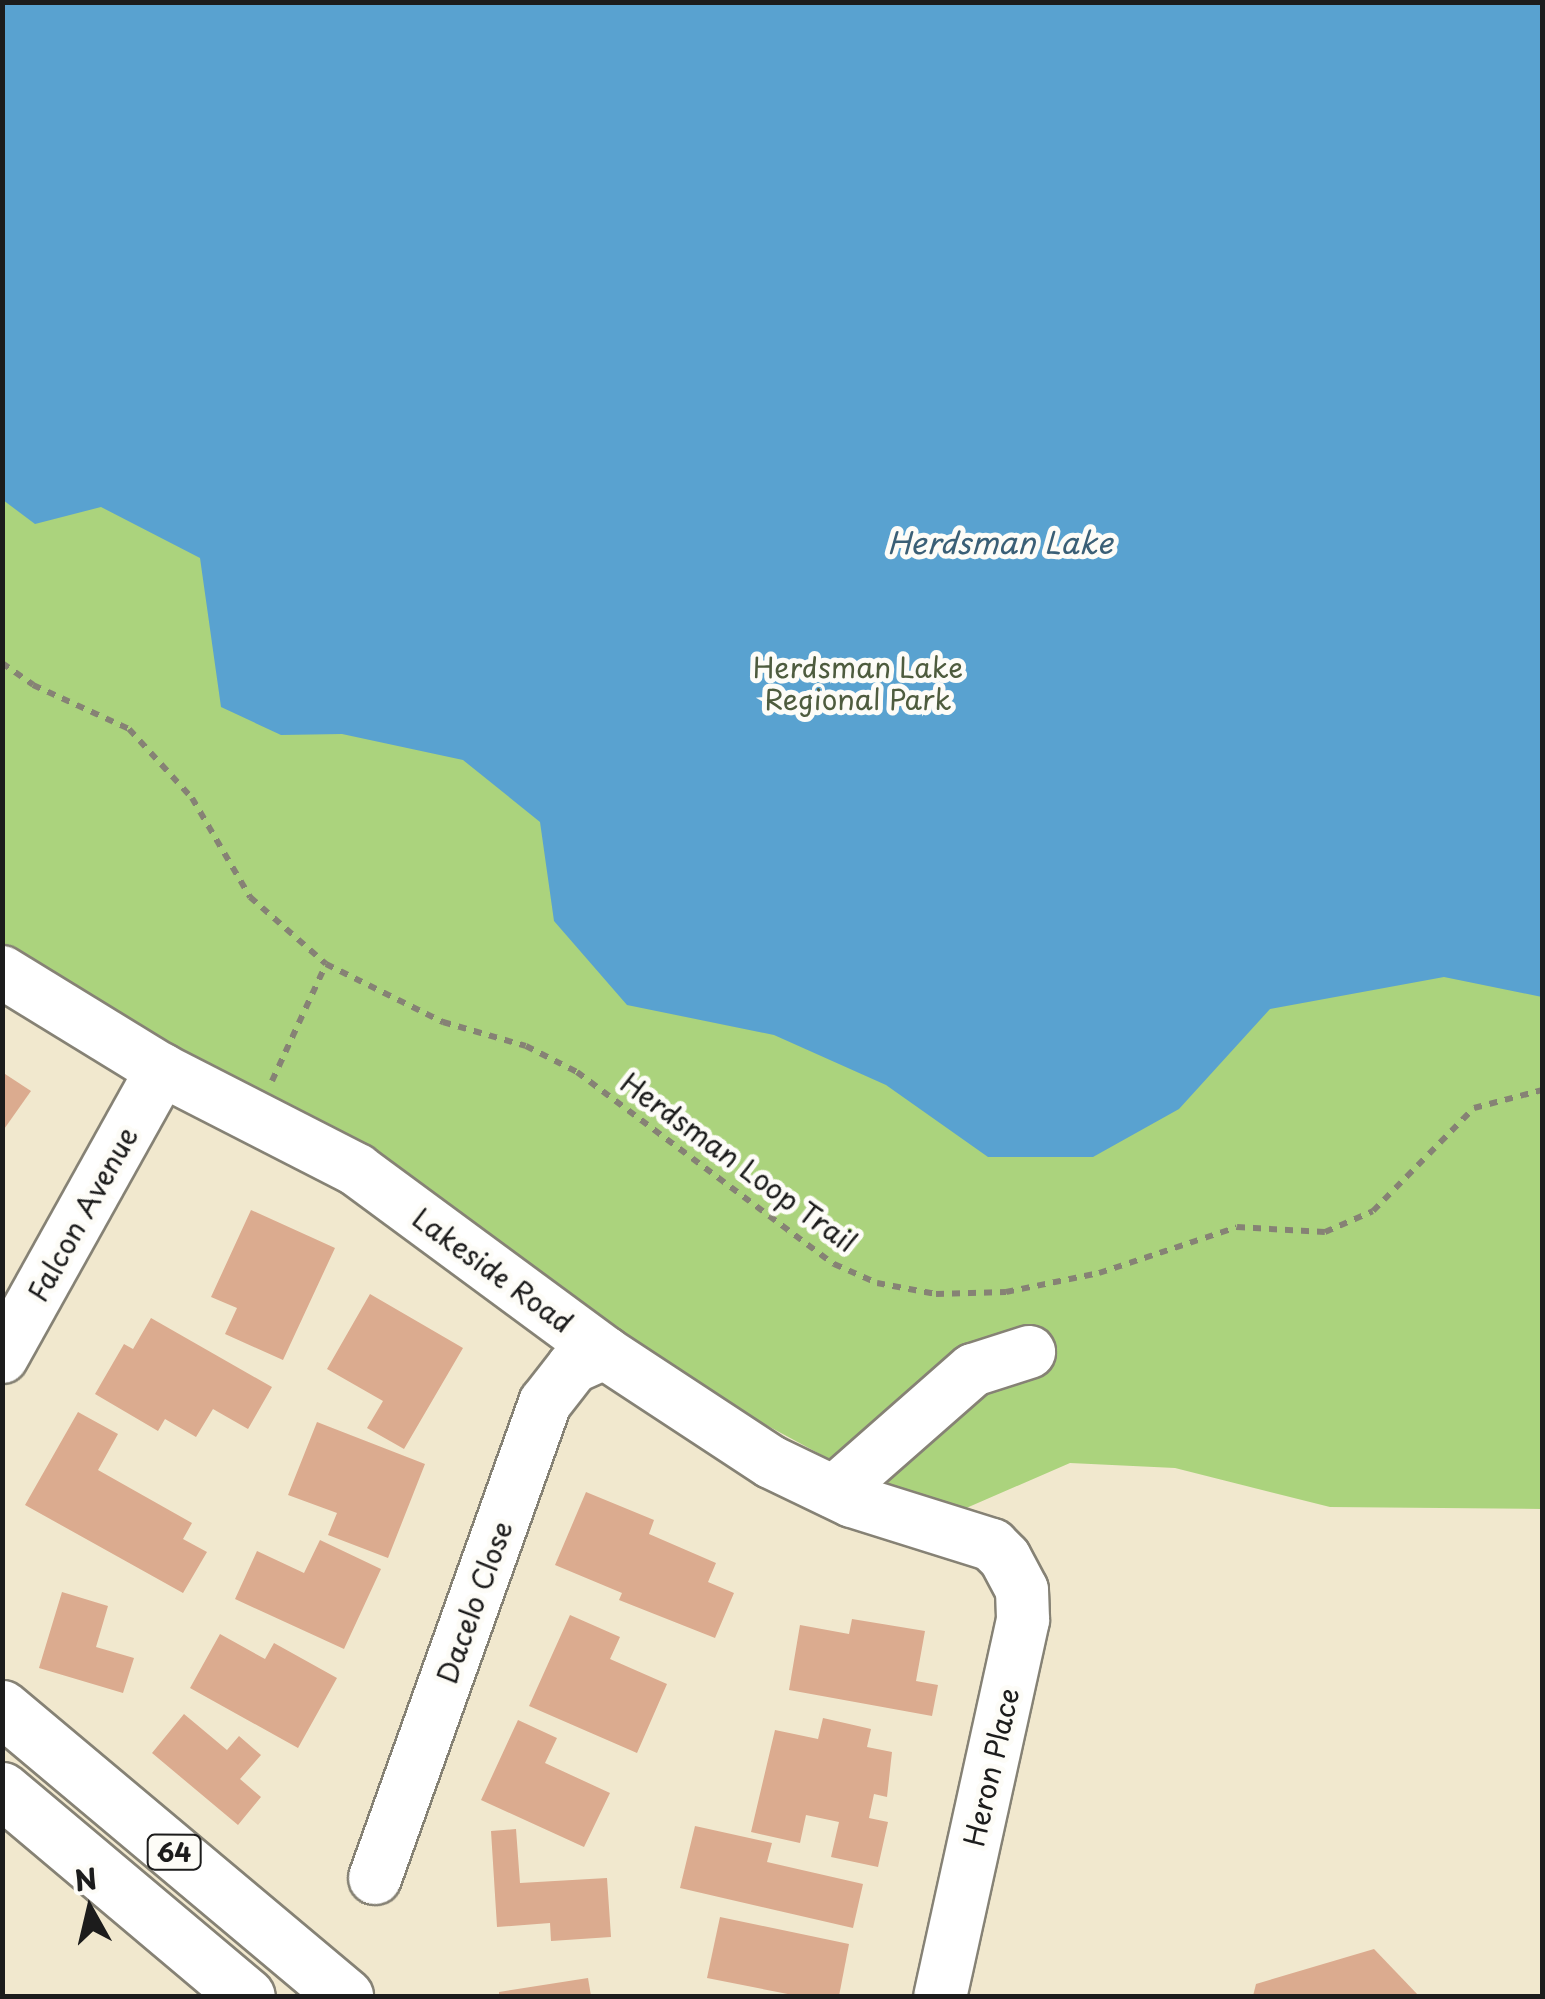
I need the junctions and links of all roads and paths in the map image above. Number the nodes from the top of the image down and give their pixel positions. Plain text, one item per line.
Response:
1 (2, 663) edge
2 (326, 964) junction
3 (2, 972) edge
4 (162, 1070) junction
5 (1542, 1090) edge
6 (256, 1116) junction
7 (1030, 1352) dead end
8 (605, 1353) junction
9 (2, 1357) edge
10 (834, 1492) junction
11 (992, 1545) joint
12 (2, 1708) edge
13 (2, 1790) edge
14 (375, 1878) dead end
15 (247, 1996) edge
16 (346, 1996) edge
17 (940, 1996) edge

1 - 2 path, Herdsman Loop Trail
2 - 5 path, Herdsman Loop Trail
2 - 6 path
3 - 4 street, Lakeside Road
4 - 6 street, Lakeside Road
4 - 9 street, Falcon Avenue
6 - 8 street, Lakeside Road
7 - 10 street
8 - 10 street, Lakeside Road
8 - 14 street, Dacelo Close
10 - 11 street, Lakeside Road
11 - 17 street, Heron Place
12 - 16 main road, 64
13 - 15 main road, 64

